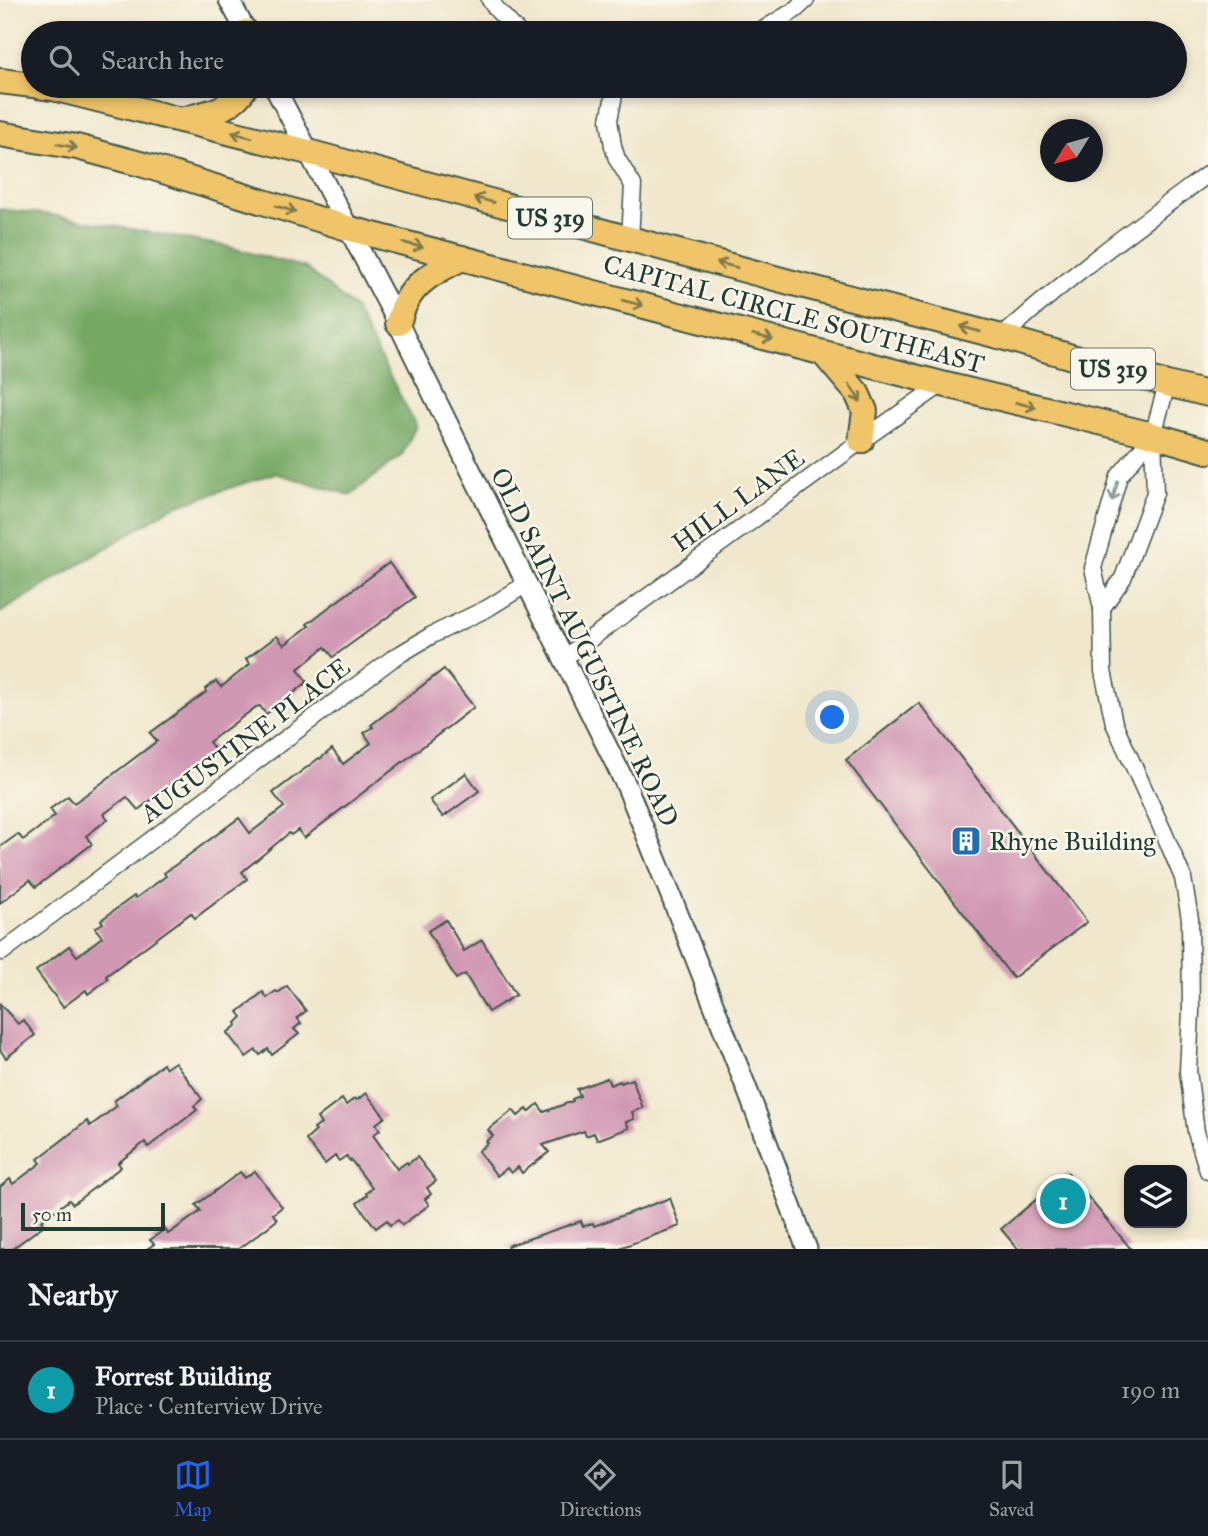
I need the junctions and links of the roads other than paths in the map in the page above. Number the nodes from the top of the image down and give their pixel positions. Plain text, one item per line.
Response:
1 (229, 0) edge
2 (491, 0) edge
3 (806, 0) edge
4 (240, 21) edge
5 (508, 21) edge
6 (778, 21) edge
7 (0, 81) edge
8 (21, 83) edge
9 (93, 98) edge
10 (237, 98) edge
11 (280, 98) edge
12 (617, 98) edge
13 (180, 120) junction
14 (0, 134) edge
15 (308, 152) junction
16 (1208, 174) edge
17 (347, 228) junction
18 (630, 239) junction
19 (462, 258) junction
20 (398, 323) junction
21 (1002, 337) junction
22 (823, 353) junction
23 (942, 384) junction
24 (1167, 384) junction
25 (1208, 394) edge
26 (1153, 435) junction
27 (861, 440) junction
28 (1208, 451) edge
29 (528, 583) junction
30 (1102, 608) junction
31 (564, 658) junction
32 (2, 952) dead end
33 (1208, 1171) edge
34 (807, 1249) edge

1 - 4 street
2 - 5 street
3 - 6 street
7 - 8 main road, CAPITAL CIRCLE SOUTHEAST / US 319
9 - 13 main road, CAPITAL CIRCLE SOUTHEAST / US 319
10 - 13 main road
11 - 15 street, OLD SAINT AUGUSTINE ROAD
12 - 18 street
15 -> 13 main road, CAPITAL CIRCLE SOUTHEAST / US 319
14 -> 17 main road, CAPITAL CIRCLE SOUTHEAST / US 319
15 - 17 street, OLD SAINT AUGUSTINE ROAD
18 -> 15 main road, CAPITAL CIRCLE SOUTHEAST / US 319
16 - 21 street
17 -> 19 main road, CAPITAL CIRCLE SOUTHEAST / US 319
17 - 20 street, OLD SAINT AUGUSTINE ROAD
21 -> 18 main road, CAPITAL CIRCLE SOUTHEAST / US 319
19 - 20 main road
19 -> 22 main road, CAPITAL CIRCLE SOUTHEAST / US 319
20 - 29 street, OLD SAINT AUGUSTINE ROAD
21 - 24 main road, CAPITAL CIRCLE SOUTHEAST / US 319
22 - 23 main road, CAPITAL CIRCLE SOUTHEAST / US 319
22 -> 27 main road
23 -> 26 main road, CAPITAL CIRCLE SOUTHEAST / US 319
23 - 27 street, HILL LANE
24 - 25 main road, CAPITAL CIRCLE SOUTHEAST / US 319
24 - 26 street
26 - 28 main road, CAPITAL CIRCLE SOUTHEAST / US 319
26 - 30 street
26 -> 30 street
27 - 31 street, HILL LANE
29 - 31 street, OLD SAINT AUGUSTINE ROAD
29 - 32 street, AUGUSTINE PLACE
30 - 33 street
31 - 34 street, OLD SAINT AUGUSTINE ROAD

